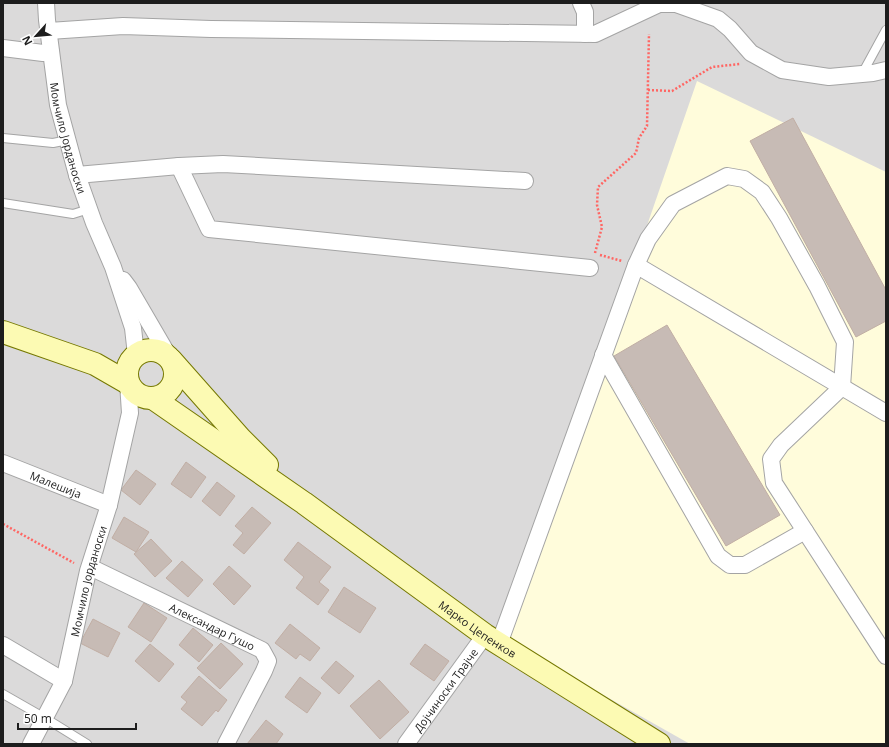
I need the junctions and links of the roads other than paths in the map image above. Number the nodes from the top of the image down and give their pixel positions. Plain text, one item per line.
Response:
1 (46, 3) edge
2 (581, 3) edge
3 (669, 3) edge
4 (886, 30) edge
5 (49, 31) junction
6 (585, 34) junction
7 (3, 48) edge
8 (51, 52) junction
9 (886, 70) edge
10 (862, 74) junction
11 (3, 138) edge
12 (68, 140) junction
13 (179, 166) junction
14 (77, 175) junction
15 (525, 181) dead end
16 (3, 203) edge
17 (89, 209) junction
18 (636, 265) junction
19 (113, 267) junction
20 (590, 268) dead end
21 (3, 332) edge
22 (603, 355) junction
23 (133, 358) junction
24 (172, 360) junction
25 (95, 364) junction
26 (128, 383) junction
27 (842, 387) junction
28 (143, 403) junction
29 (886, 413) edge
30 (3, 463) edge
31 (304, 503) junction
32 (109, 505) junction
33 (805, 531) junction
34 (89, 569) junction
35 (492, 640) junction
36 (3, 645) edge
37 (886, 656) edge
38 (64, 681) junction
39 (3, 694) edge
40 (45, 718) junction
41 (31, 744) edge
42 (87, 744) edge
43 (226, 744) edge
44 (406, 744) edge
45 (659, 744) edge

1 - 5 street, Момчило Јорданоски
2 - 6 street
3 - 6 street
3 - 10 street
4 - 10 lane
5 - 6 street
5 - 8 street, Момчило Јорданоски
7 - 8 street
8 - 12 street, Момчило Јорданоски
9 - 10 street
11 - 12 lane
12 - 14 street, Момчило Јорданоски
13 - 14 street
13 - 15 street
13 - 20 street
14 - 17 street, Момчило Јорданоски
16 - 17 lane
17 - 19 street, Момчило Јорданоски
18 - 22 street, Дојчиноски Трајче
18 - 27 street
18 - 27 street, Дојчиноски Трајче
19 - 23 street
19 - 24 street
21 - 25 street
22 - 33 street
22 - 35 street, Дојчиноски Трајче
23 - 24 street
23 - 25 street
23 - 26 street
24 - 28 street
24 - 31 street
25 - 26 street
26 - 28 street
27 - 29 street
27 - 33 street
28 - 31 street
28 - 32 street, Момчило Јорданоски
30 - 32 street, Малешија
31 - 35 street, Марко Цепенков
32 - 34 street, Момчило Јорданоски
33 - 37 street
34 - 38 street, Момчило Јорданоски
34 - 43 street, Александар Гушо
35 - 44 street, Дојчиноски Трајче
35 - 45 street, Марко Цепенков
36 - 38 street
38 - 40 street, Момчило Јорданоски
39 - 40 lane
40 - 41 street, Момчило Јорданоски
40 - 42 lane

